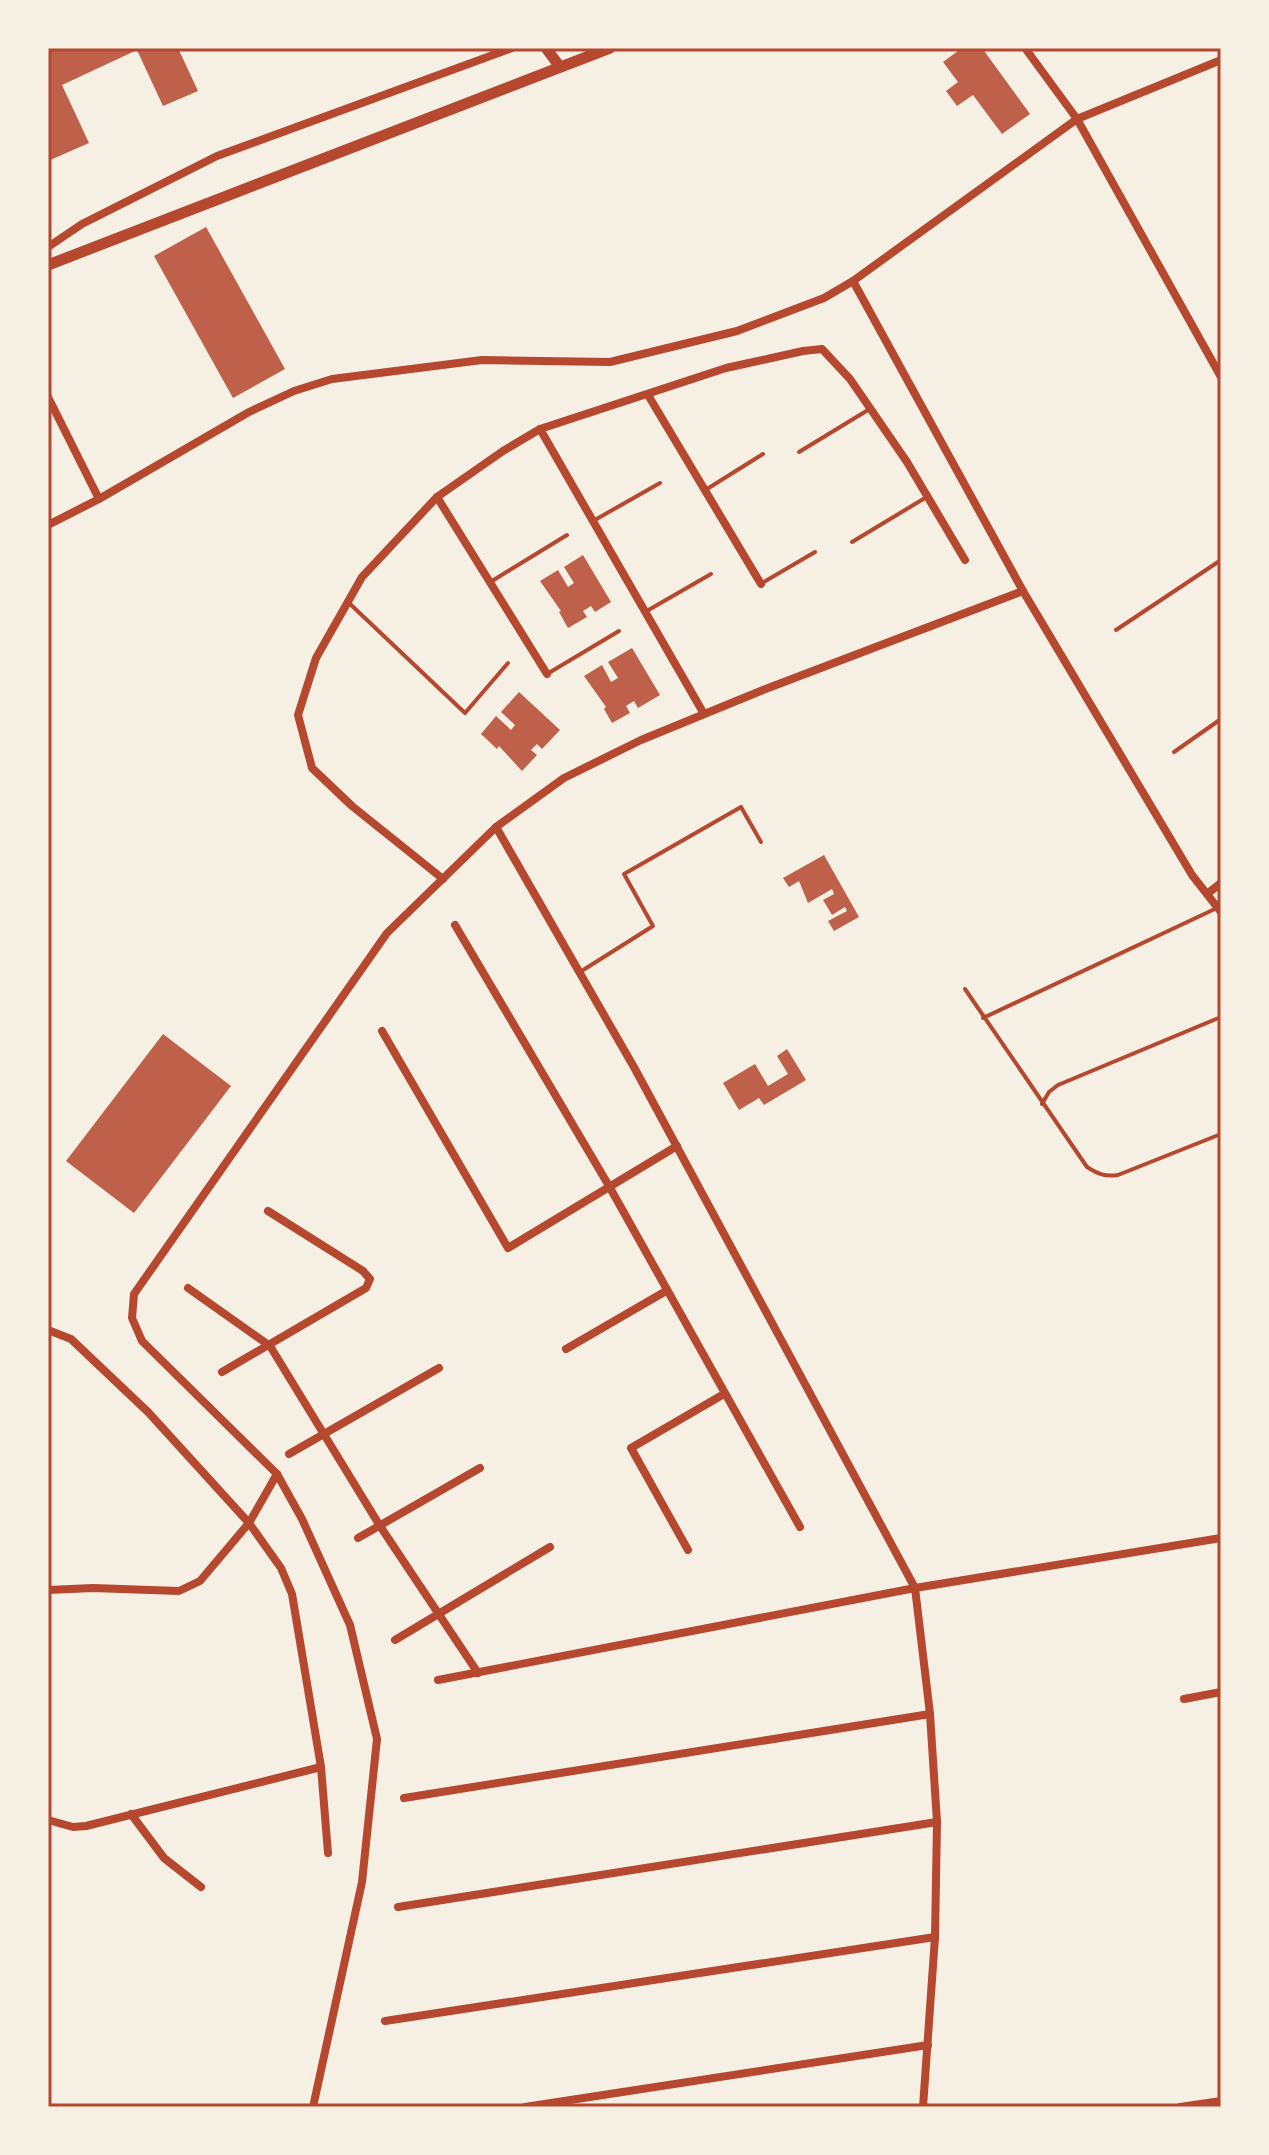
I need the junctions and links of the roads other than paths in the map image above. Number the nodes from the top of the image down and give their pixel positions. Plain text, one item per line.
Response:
1 (512, 48) edge
2 (546, 48) edge
3 (610, 48) edge
4 (1025, 48) edge
5 (1221, 60) edge
6 (560, 67) junction
7 (1077, 119) junction
8 (48, 247) edge
9 (48, 265) edge
10 (853, 281) junction
11 (1221, 377) edge
12 (648, 395) junction
13 (48, 397) edge
14 (870, 408) junction
15 (540, 429) junction
16 (799, 452) dead end
17 (763, 454) dead end
18 (660, 483) dead end
19 (705, 490) junction
20 (928, 496) junction
21 (437, 497) junction
22 (99, 499) junction
23 (593, 521) junction
24 (48, 525) edge
25 (567, 535) dead end
26 (852, 542) dead end
27 (815, 552) dead end
28 (965, 560) dead end
29 (1221, 560) edge
30 (711, 574) dead end
31 (490, 583) junction
32 (761, 584) joint
33 (1023, 591) junction
34 (348, 602) junction
35 (645, 612) junction
36 (1116, 630) dead end
37 (619, 631) dead end
38 (508, 663) dead end
39 (547, 674) joint
40 (704, 714) junction
41 (1221, 719) edge
42 (1174, 752) dead end
43 (496, 827) junction
44 (761, 842) dead end
45 (443, 879) junction
46 (1221, 883) edge
47 (1207, 894) junction
48 (1219, 910) edge
49 (455, 925) dead end
50 (580, 972) junction
51 (965, 989) dead end
52 (1221, 1017) edge
53 (983, 1018) junction
54 (382, 1031) dead end
55 (1042, 1104) junction
56 (1221, 1134) edge
57 (677, 1146) junction
58 (609, 1186) junction
59 (268, 1211) dead end
60 (188, 1288) dead end
61 (666, 1291) junction
62 (48, 1330) edge
63 (270, 1346) junction
64 (566, 1349) dead end
65 (439, 1368) dead end
66 (222, 1372) dead end
67 (724, 1394) junction
68 (324, 1434) junction
69 (289, 1454) dead end
70 (480, 1468) dead end
71 (277, 1474) junction
72 (249, 1523) junction
73 (380, 1526) junction
74 (800, 1527) dead end
75 (358, 1538) dead end
76 (1221, 1538) edge
77 (550, 1547) dead end
78 (688, 1550) dead end
79 (915, 1588) junction
80 (48, 1590) edge
81 (438, 1614) junction
82 (395, 1640) dead end
83 (478, 1673) junction
84 (438, 1680) dead end
85 (1221, 1692) edge
86 (1184, 1699) dead end
87 (930, 1714) junction
88 (321, 1767) junction
89 (404, 1798) dead end
90 (131, 1814) junction
91 (48, 1820) edge
92 (937, 1822) junction
93 (328, 1853) dead end
94 (201, 1887) dead end
95 (398, 1907) dead end
96 (935, 1937) junction
97 (385, 2021) dead end
98 (928, 2045) junction
99 (1221, 2101) edge
100 (313, 2107) edge
101 (525, 2107) edge
102 (923, 2107) edge
103 (1180, 2107) edge

1 - 8 street
2 - 6 street
3 - 6 street
4 - 7 street
5 - 7 street
6 - 9 street
7 - 10 street
7 - 11 street
10 - 22 street
10 - 33 street
12 - 14 street
12 - 15 street
12 - 19 street
13 - 22 street
14 - 16 lane
14 - 20 street
15 - 21 street
15 - 23 street
17 - 19 lane
18 - 23 lane
19 - 32 street
20 - 26 lane
20 - 28 street
21 - 31 street
21 - 34 street
22 - 24 street
23 - 35 street
25 - 31 lane
27 - 32 lane
29 - 36 lane
30 - 35 lane
31 - 39 street
33 - 40 street
33 - 47 street
34 - 38 lane
34 - 45 street
35 - 40 street
37 - 39 lane
40 - 43 street
41 - 42 lane
43 - 45 street
43 - 50 street
44 - 50 lane
45 - 71 street
46 - 47 street
47 - 48 street
48 - 53 lane
49 - 58 street
50 - 57 street
51 - 53 lane
52 - 55 lane
53 - 55 lane
54 - 58 street
55 - 56 lane
57 - 58 street
57 - 79 street
58 - 61 street
59 - 63 street
60 - 63 street
61 - 64 street
61 - 67 street
62 - 72 street
63 - 66 street
63 - 68 street
65 - 68 street
67 - 74 street
67 - 78 street
68 - 69 street
68 - 73 street
70 - 73 street
71 - 72 street
71 - 100 street
72 - 80 street
72 - 88 street
73 - 75 street
73 - 81 street
76 - 79 street
77 - 81 street
79 - 83 street
79 - 87 street
81 - 82 street
81 - 83 street
83 - 84 street
85 - 86 street
87 - 89 street
87 - 92 street
88 - 90 street
88 - 93 street
90 - 91 street
90 - 94 street
92 - 95 street
92 - 96 street
96 - 97 street
96 - 98 street
98 - 101 street
98 - 102 street
99 - 103 street

